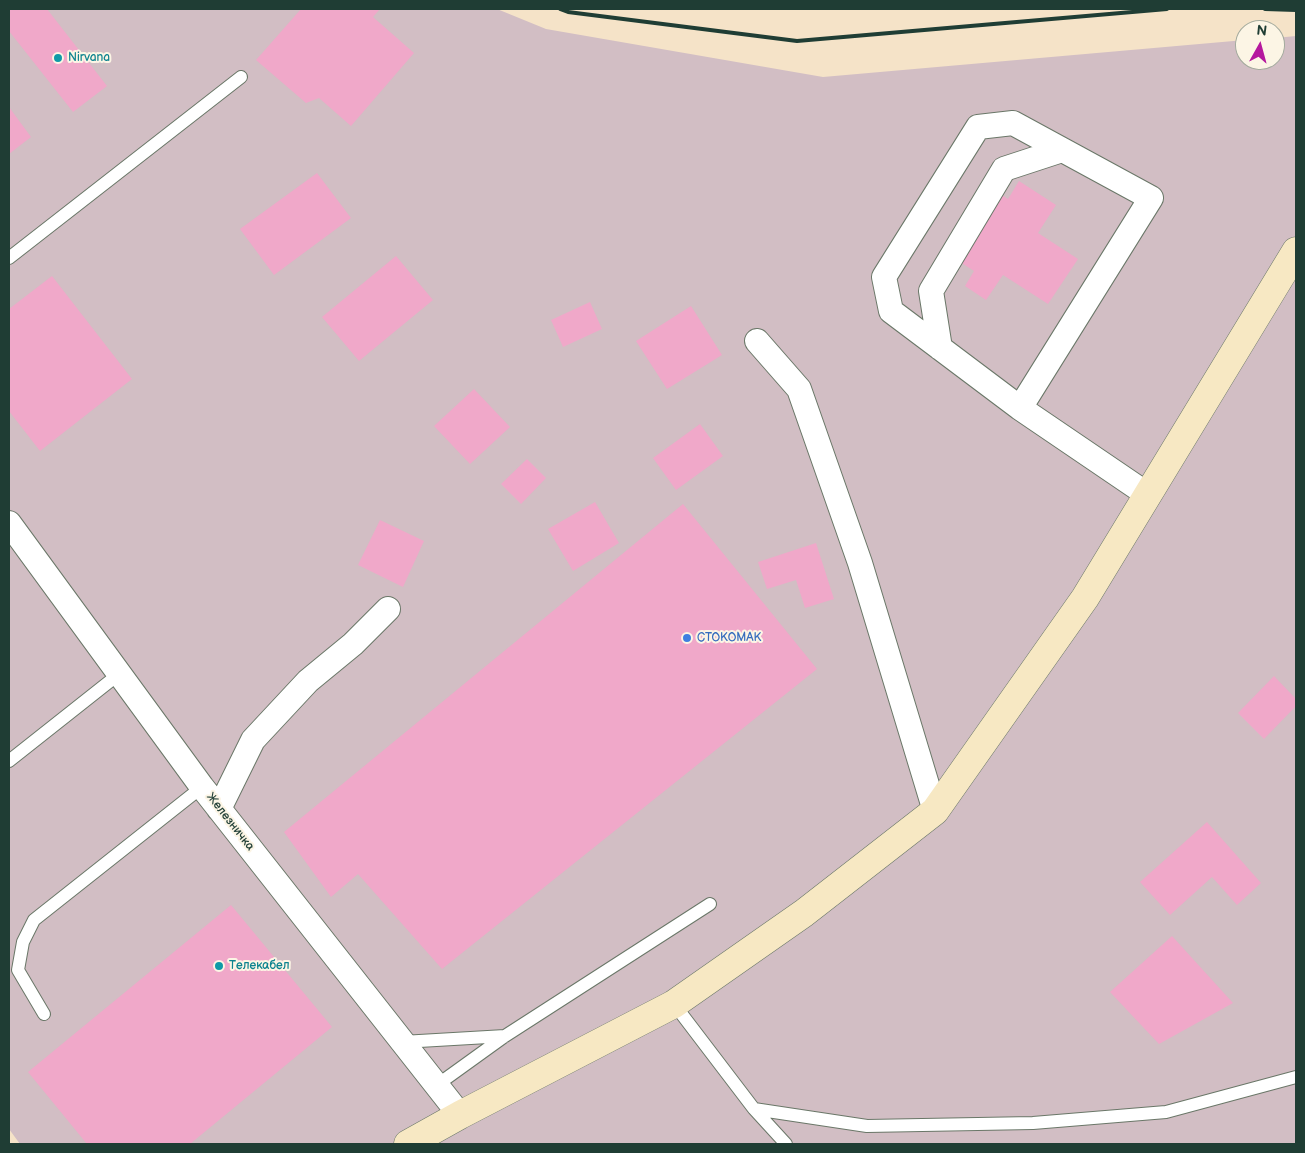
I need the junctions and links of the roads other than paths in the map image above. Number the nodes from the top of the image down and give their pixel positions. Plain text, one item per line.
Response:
1 (241, 78) dead end
2 (1062, 150) junction
3 (1296, 251) edge
4 (9, 258) edge
5 (757, 341) dead end
6 (940, 348) junction
7 (1020, 408) junction
8 (1148, 495) junction
9 (9, 523) edge
10 (388, 608) dead end
11 (119, 674) junction
12 (9, 761) edge
13 (202, 787) junction
14 (219, 809) junction
15 (935, 811) junction
16 (710, 904) dead end
17 (674, 1004) junction
18 (44, 1014) dead end
19 (505, 1036) junction
20 (402, 1042) junction
21 (1296, 1078) edge
22 (437, 1085) junction
23 (754, 1109) junction
24 (460, 1115) junction
25 (408, 1144) edge
26 (786, 1144) edge

1 - 4 lane
2 - 6 street
2 - 6 street
2 - 7 street
3 - 8 street
5 - 15 street
6 - 7 street
7 - 8 street
8 - 15 street
9 - 11 street, Железничка
10 - 14 street
11 - 12 lane
11 - 13 street, Железничка
13 - 14 street, Железничка
13 - 18 lane
14 - 20 street, Железничка
15 - 17 street
16 - 19 lane
17 - 23 lane
17 - 24 street
19 - 20 lane
19 - 22 lane
20 - 22 street, Железничка
21 - 23 lane
22 - 24 street, Железничка
23 - 26 lane
24 - 25 street

